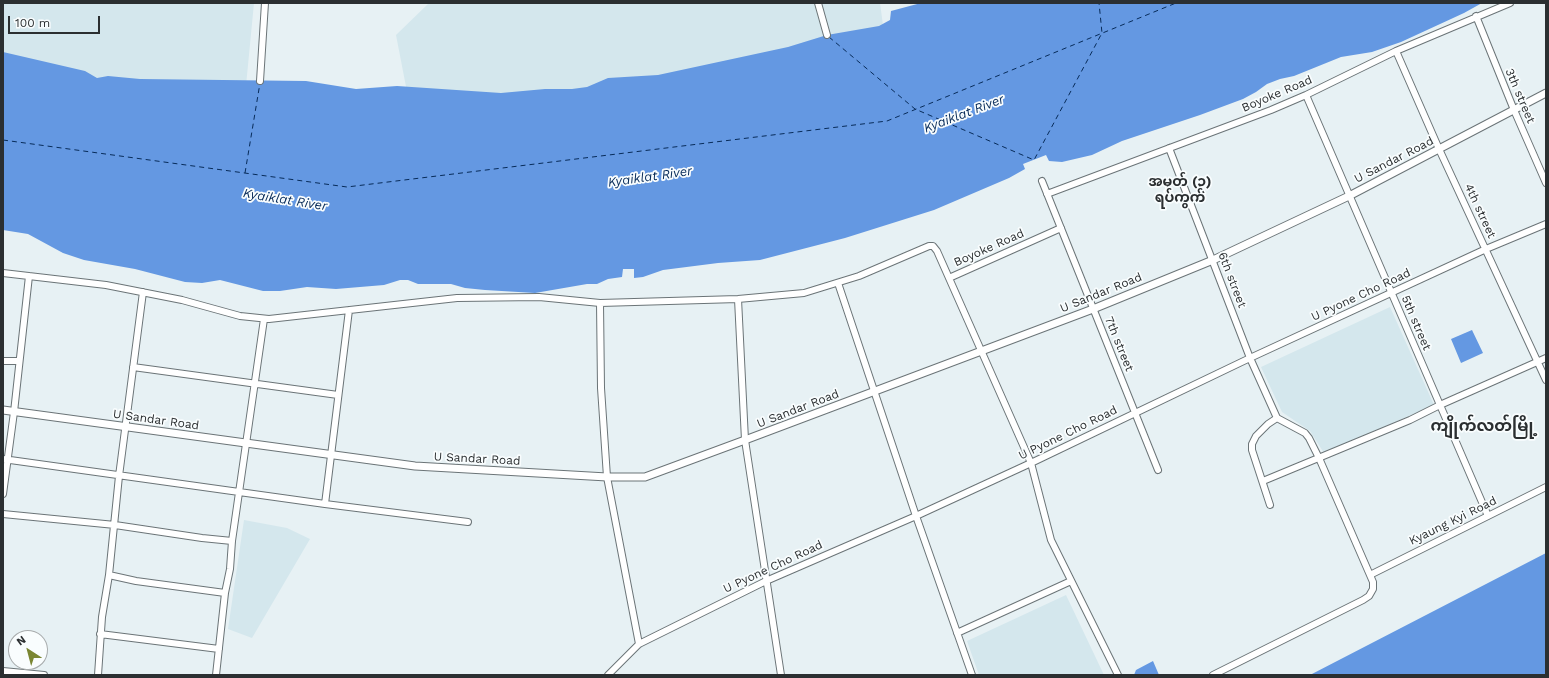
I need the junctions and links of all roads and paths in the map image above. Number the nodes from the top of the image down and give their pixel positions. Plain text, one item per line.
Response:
1 (265, 3) edge
2 (818, 3) edge
3 (1510, 3) edge
4 (1476, 16) junction
5 (827, 35) dead end
6 (1396, 51) junction
7 (260, 81) dead end
8 (1546, 93) edge
9 (1306, 95) junction
10 (1514, 110) junction
11 (1169, 148) junction
12 (1439, 149) junction
13 (1042, 181) dead end
14 (1546, 183) edge
15 (1047, 194) junction
16 (1349, 196) junction
17 (1546, 224) edge
18 (1061, 228) junction
19 (1486, 249) junction
20 (1212, 260) junction
21 (3, 273) edge
22 (29, 276) junction
23 (949, 278) junction
24 (838, 283) junction
25 (143, 292) junction
26 (1391, 294) junction
27 (738, 299) junction
28 (600, 303) junction
29 (1093, 309) junction
30 (349, 310) junction
31 (264, 319) junction
32 (981, 351) junction
33 (1250, 358) junction
34 (1546, 358) edge
35 (3, 361) edge
36 (19, 361) junction
37 (1538, 362) junction
38 (133, 367) junction
39 (1546, 380) edge
40 (256, 385) junction
41 (875, 391) junction
42 (338, 396) junction
43 (1440, 405) junction
44 (3, 410) edge
45 (14, 412) junction
46 (1135, 413) junction
47 (1277, 418) junction
48 (126, 427) junction
49 (745, 440) junction
50 (248, 443) junction
51 (332, 454) junction
52 (1319, 458) junction
53 (5, 459) edge
54 (1031, 463) junction
55 (1158, 470) dead end
56 (119, 476) junction
57 (607, 477) junction
58 (1263, 482) junction
59 (1546, 487) edge
60 (240, 492) junction
61 (3, 494) edge
62 (325, 504) junction
63 (1270, 505) dead end
64 (3, 514) edge
65 (916, 516) junction
66 (1488, 516) junction
67 (468, 522) dead end
68 (115, 526) junction
69 (232, 542) junction
70 (109, 575) junction
71 (1370, 575) junction
72 (766, 581) junction
73 (1071, 581) junction
74 (225, 594) junction
75 (957, 633) junction
76 (100, 634) junction
77 (639, 644) junction
78 (218, 649) junction
79 (3, 671) edge
80 (44, 675) edge
81 (98, 675) edge
82 (216, 675) edge
83 (608, 675) edge
84 (781, 675) edge
85 (972, 675) edge
86 (1118, 675) edge
87 (1213, 675) edge

1 - 7 street
2 - 5 street
3 - 4 street, Boyoke Road
4 - 6 street, Boyoke Road
4 - 10 street, 3th street
6 - 9 street, Boyoke Road
6 - 12 street, 4th street
8 - 10 main road, U Sandar Road
9 - 11 street, Boyoke Road
9 - 16 street, 5th street
10 - 12 main road, U Sandar Road
10 - 14 street, 3th street
11 - 15 street, Boyoke Road
11 - 20 street, 6th street
12 - 16 main road, U Sandar Road
12 - 19 street, 4th street
13 - 15 street, 7th street
15 - 18 street, 7th street
16 - 20 main road, U Sandar Road
16 - 26 street, 5th street
17 - 19 street, U Pyone Cho Road
18 - 23 street, Boyoke Road
18 - 29 street, 7th street
19 - 26 street, U Pyone Cho Road
19 - 37 street, 4th street
20 - 29 main road, U Sandar Road
20 - 33 street, 6th street
21 - 22 street
22 - 25 street
22 - 36 street
23 - 24 street
23 - 32 street
24 - 27 street
24 - 41 street
25 - 31 street
25 - 38 street
26 - 33 street, U Pyone Cho Road
26 - 43 street, 5th street
27 - 28 street
27 - 49 street
28 - 30 street
28 - 57 street
29 - 32 main road, U Sandar Road
29 - 46 street, 7th street
30 - 31 street
30 - 42 street
31 - 40 street
32 - 41 main road, U Sandar Road
32 - 54 street
33 - 46 street, U Pyone Cho Road
33 - 47 street, 6th street
34 - 37 street
35 - 36 street
36 - 45 street
37 - 39 street, 4th street
37 - 43 street
38 - 40 street
38 - 48 street
40 - 42 street
40 - 50 street
41 - 49 main road, U Sandar Road
41 - 65 street
42 - 51 street
43 - 52 street
43 - 66 street, 5th street
44 - 45 main road, U Sandar Road
45 - 48 main road, U Sandar Road
45 - 53 street
46 - 54 street, U Pyone Cho Road
46 - 55 street, 7th street
47 - 52 street
47 - 58 street
48 - 50 main road, U Sandar Road
48 - 56 street
49 - 57 main road, U Sandar Road
49 - 72 street
50 - 51 main road, U Sandar Road
50 - 60 street
51 - 57 main road, U Sandar Road
51 - 62 street
52 - 58 street
52 - 71 street
53 - 56 street
53 - 61 street
54 - 65 street, U Pyone Cho Road
54 - 73 street
56 - 60 street
56 - 68 street
57 - 77 street
58 - 63 street
59 - 66 street, Kyaung Kyi Road
60 - 62 street
60 - 69 street
62 - 67 street
64 - 68 street
65 - 72 street, U Pyone Cho Road
65 - 75 street
66 - 71 street, Kyaung Kyi Road
68 - 69 street
68 - 70 street
69 - 74 street
70 - 74 street
70 - 76 street
71 - 87 street
72 - 77 street, U Pyone Cho Road
72 - 84 street
73 - 75 street
73 - 86 street
74 - 78 street
75 - 85 street
76 - 78 street
76 - 81 street
77 - 83 street, U Pyone Cho Road
78 - 82 street
79 - 80 street

